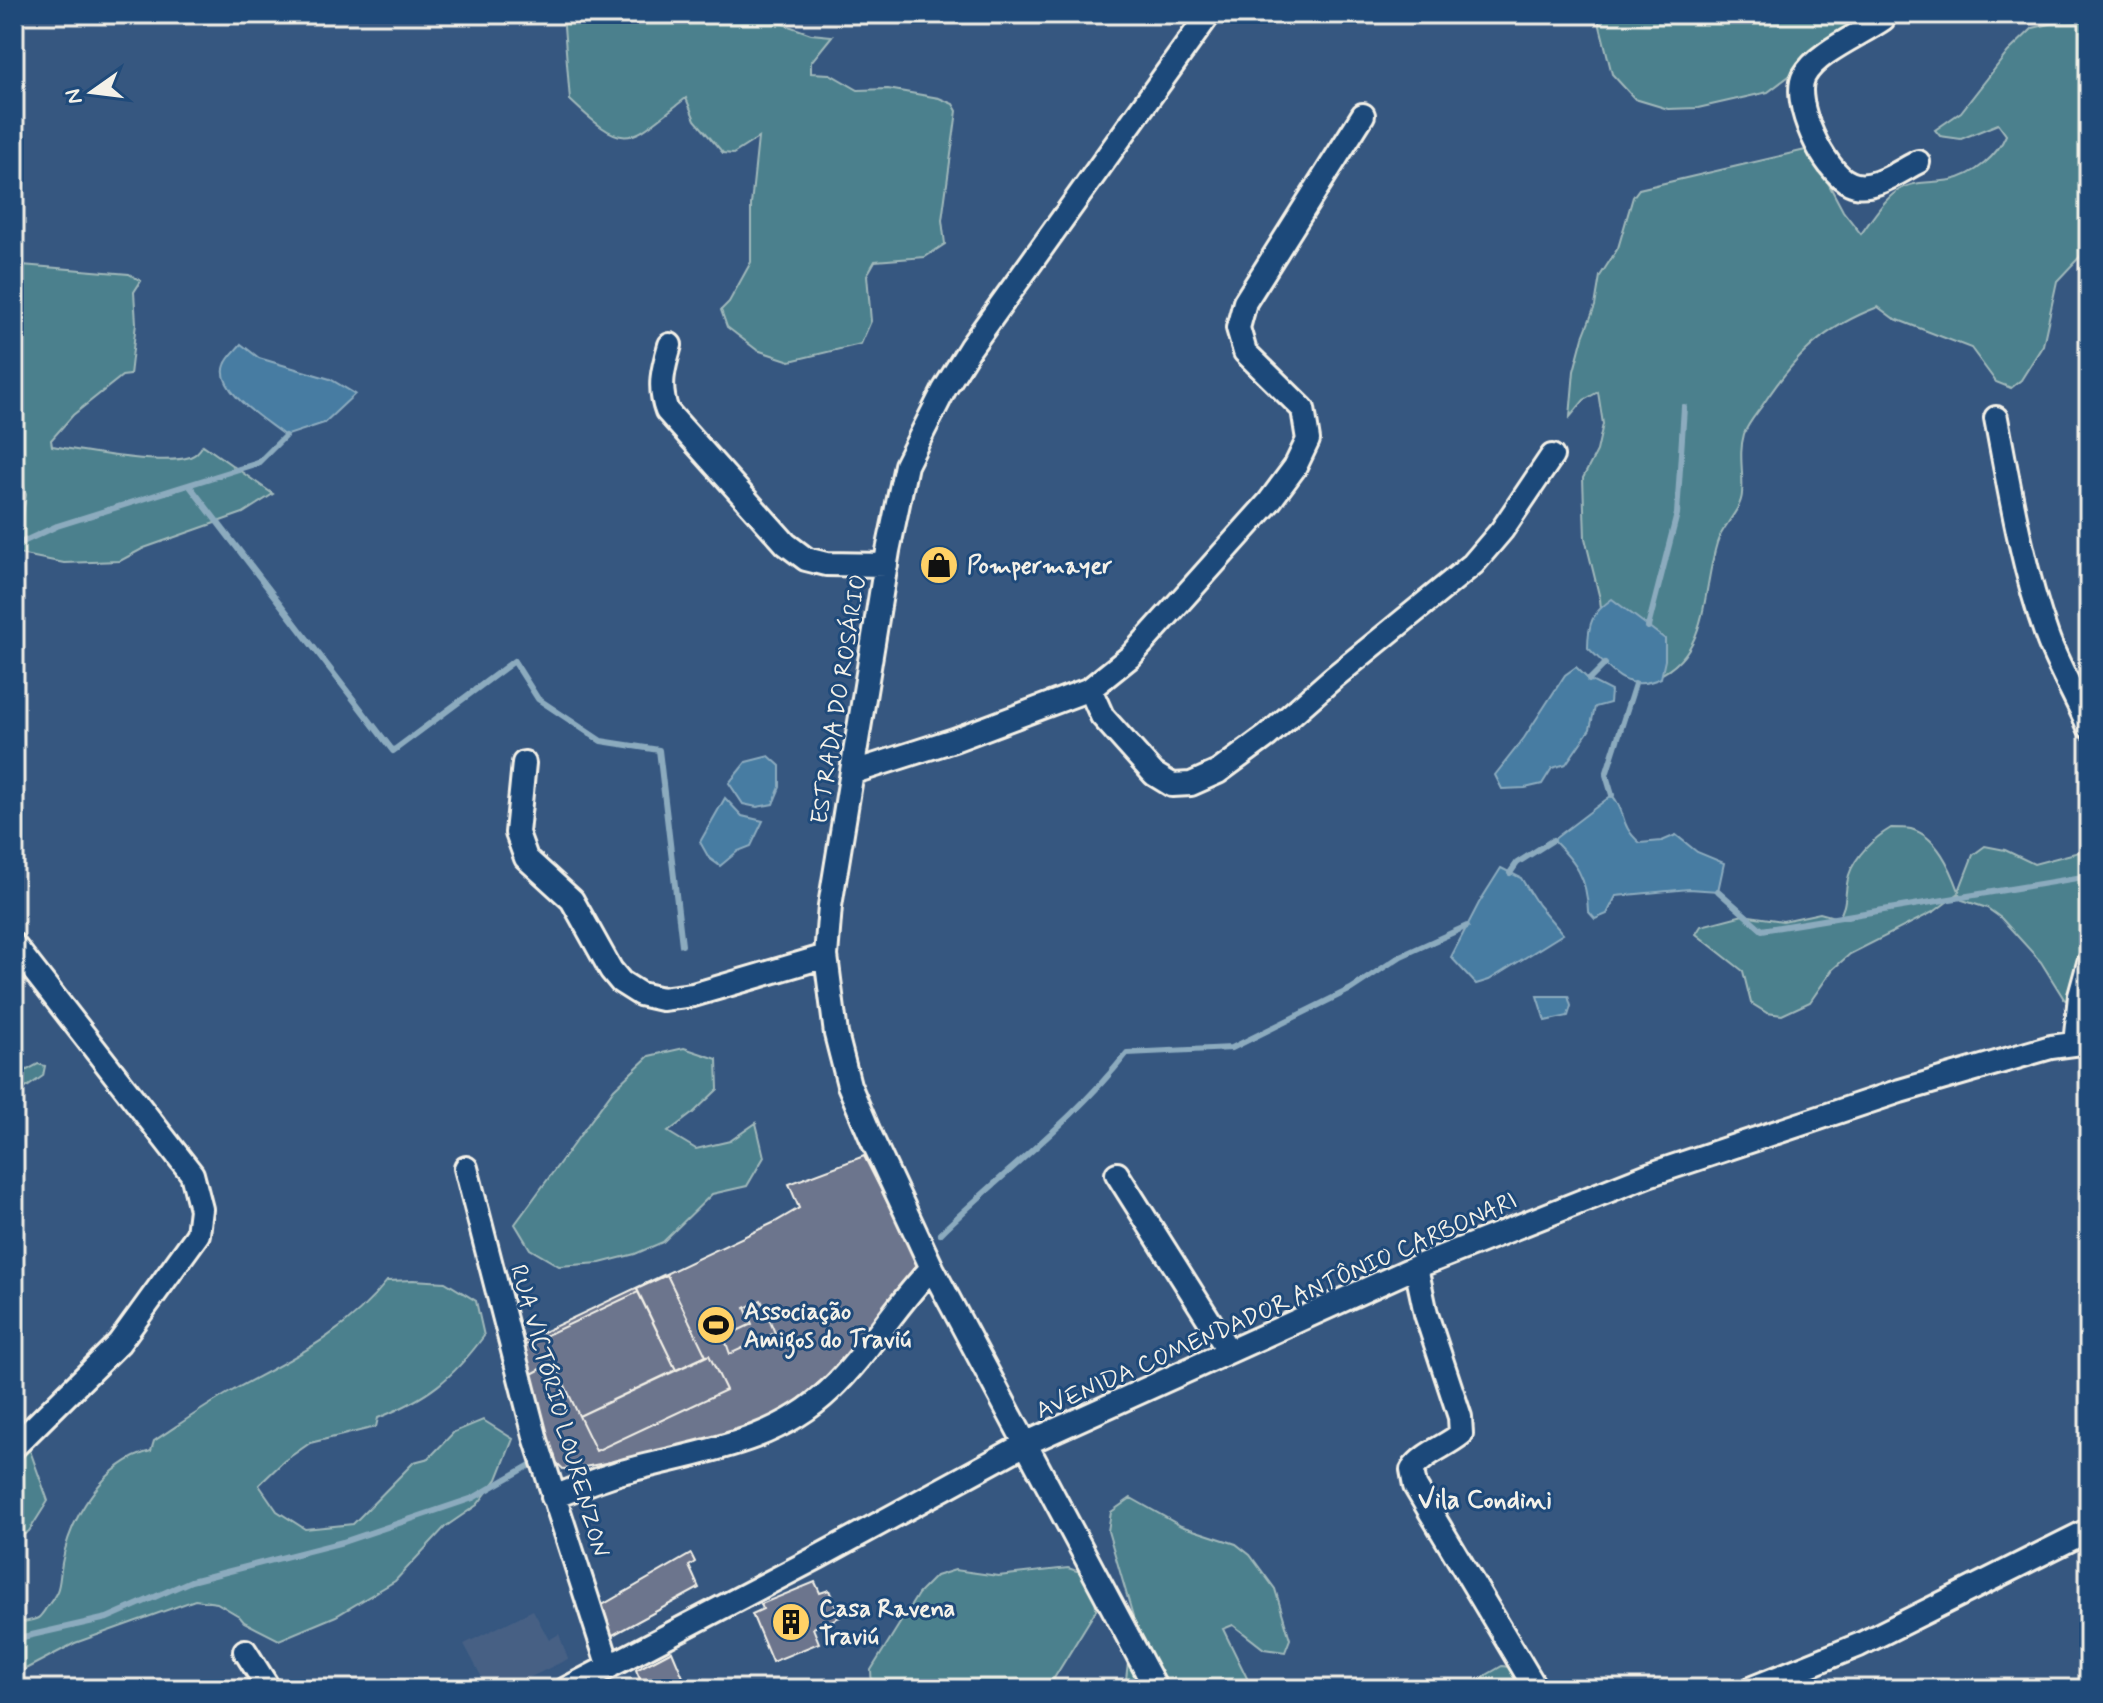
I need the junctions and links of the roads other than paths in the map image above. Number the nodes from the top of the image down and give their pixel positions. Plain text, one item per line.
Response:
1 (1209, 14) edge
2 (1885, 14) edge
3 (1363, 115) dead end
4 (1918, 162) dead end
5 (670, 345) dead end
6 (1996, 418) dead end
7 (1552, 456) dead end
8 (886, 565) junction
9 (1090, 689) junction
10 (2089, 727) edge
11 (524, 763) dead end
12 (854, 772) junction
13 (14, 945) edge
14 (826, 956) junction
15 (2089, 963) edge
16 (2082, 1043) edge
17 (466, 1168) dead end
18 (1117, 1174) dead end
19 (1416, 1267) junction
20 (932, 1268) junction
21 (1228, 1350) junction
22 (1027, 1443) junction
23 (14, 1447) edge
24 (553, 1497) junction
25 (2089, 1530) edge
26 (245, 1651) dead end
27 (609, 1667) junction
28 (269, 1689) edge
29 (566, 1689) edge
30 (1156, 1689) edge
31 (1536, 1689) edge
32 (1750, 1689) edge

1 - 8 street, ESTRADA DO ROSÁRIO
2 - 4 street
3 - 9 street
5 - 8 street
6 - 10 street
7 - 9 street
8 - 12 street, ESTRADA DO ROSÁRIO
9 - 12 street
11 - 14 street
12 - 14 street, ESTRADA DO ROSÁRIO
13 - 23 street
14 - 20 street, ESTRADA DO ROSÁRIO
15 - 16 street
16 - 19 street, AVENIDA COMENDADOR ANTÔNIO CARBONARI
17 - 24 street, RUA VICTÓRIO LOURENZON
18 - 21 street
19 - 21 street, AVENIDA COMENDADOR ANTÔNIO CARBONARI
19 - 31 street
20 - 22 street, ESTRADA DO ROSÁRIO
20 - 24 street
21 - 22 street, AVENIDA COMENDADOR ANTÔNIO CARBONARI
22 - 27 street, AVENIDA COMENDADOR ANTÔNIO CARBONARI
22 - 30 street, ESTRADA DO ROSÁRIO
24 - 27 street, RUA VICTÓRIO LOURENZON
25 - 32 street
26 - 28 street
27 - 29 street, AVENIDA COMENDADOR ANTÔNIO CARBONARI

